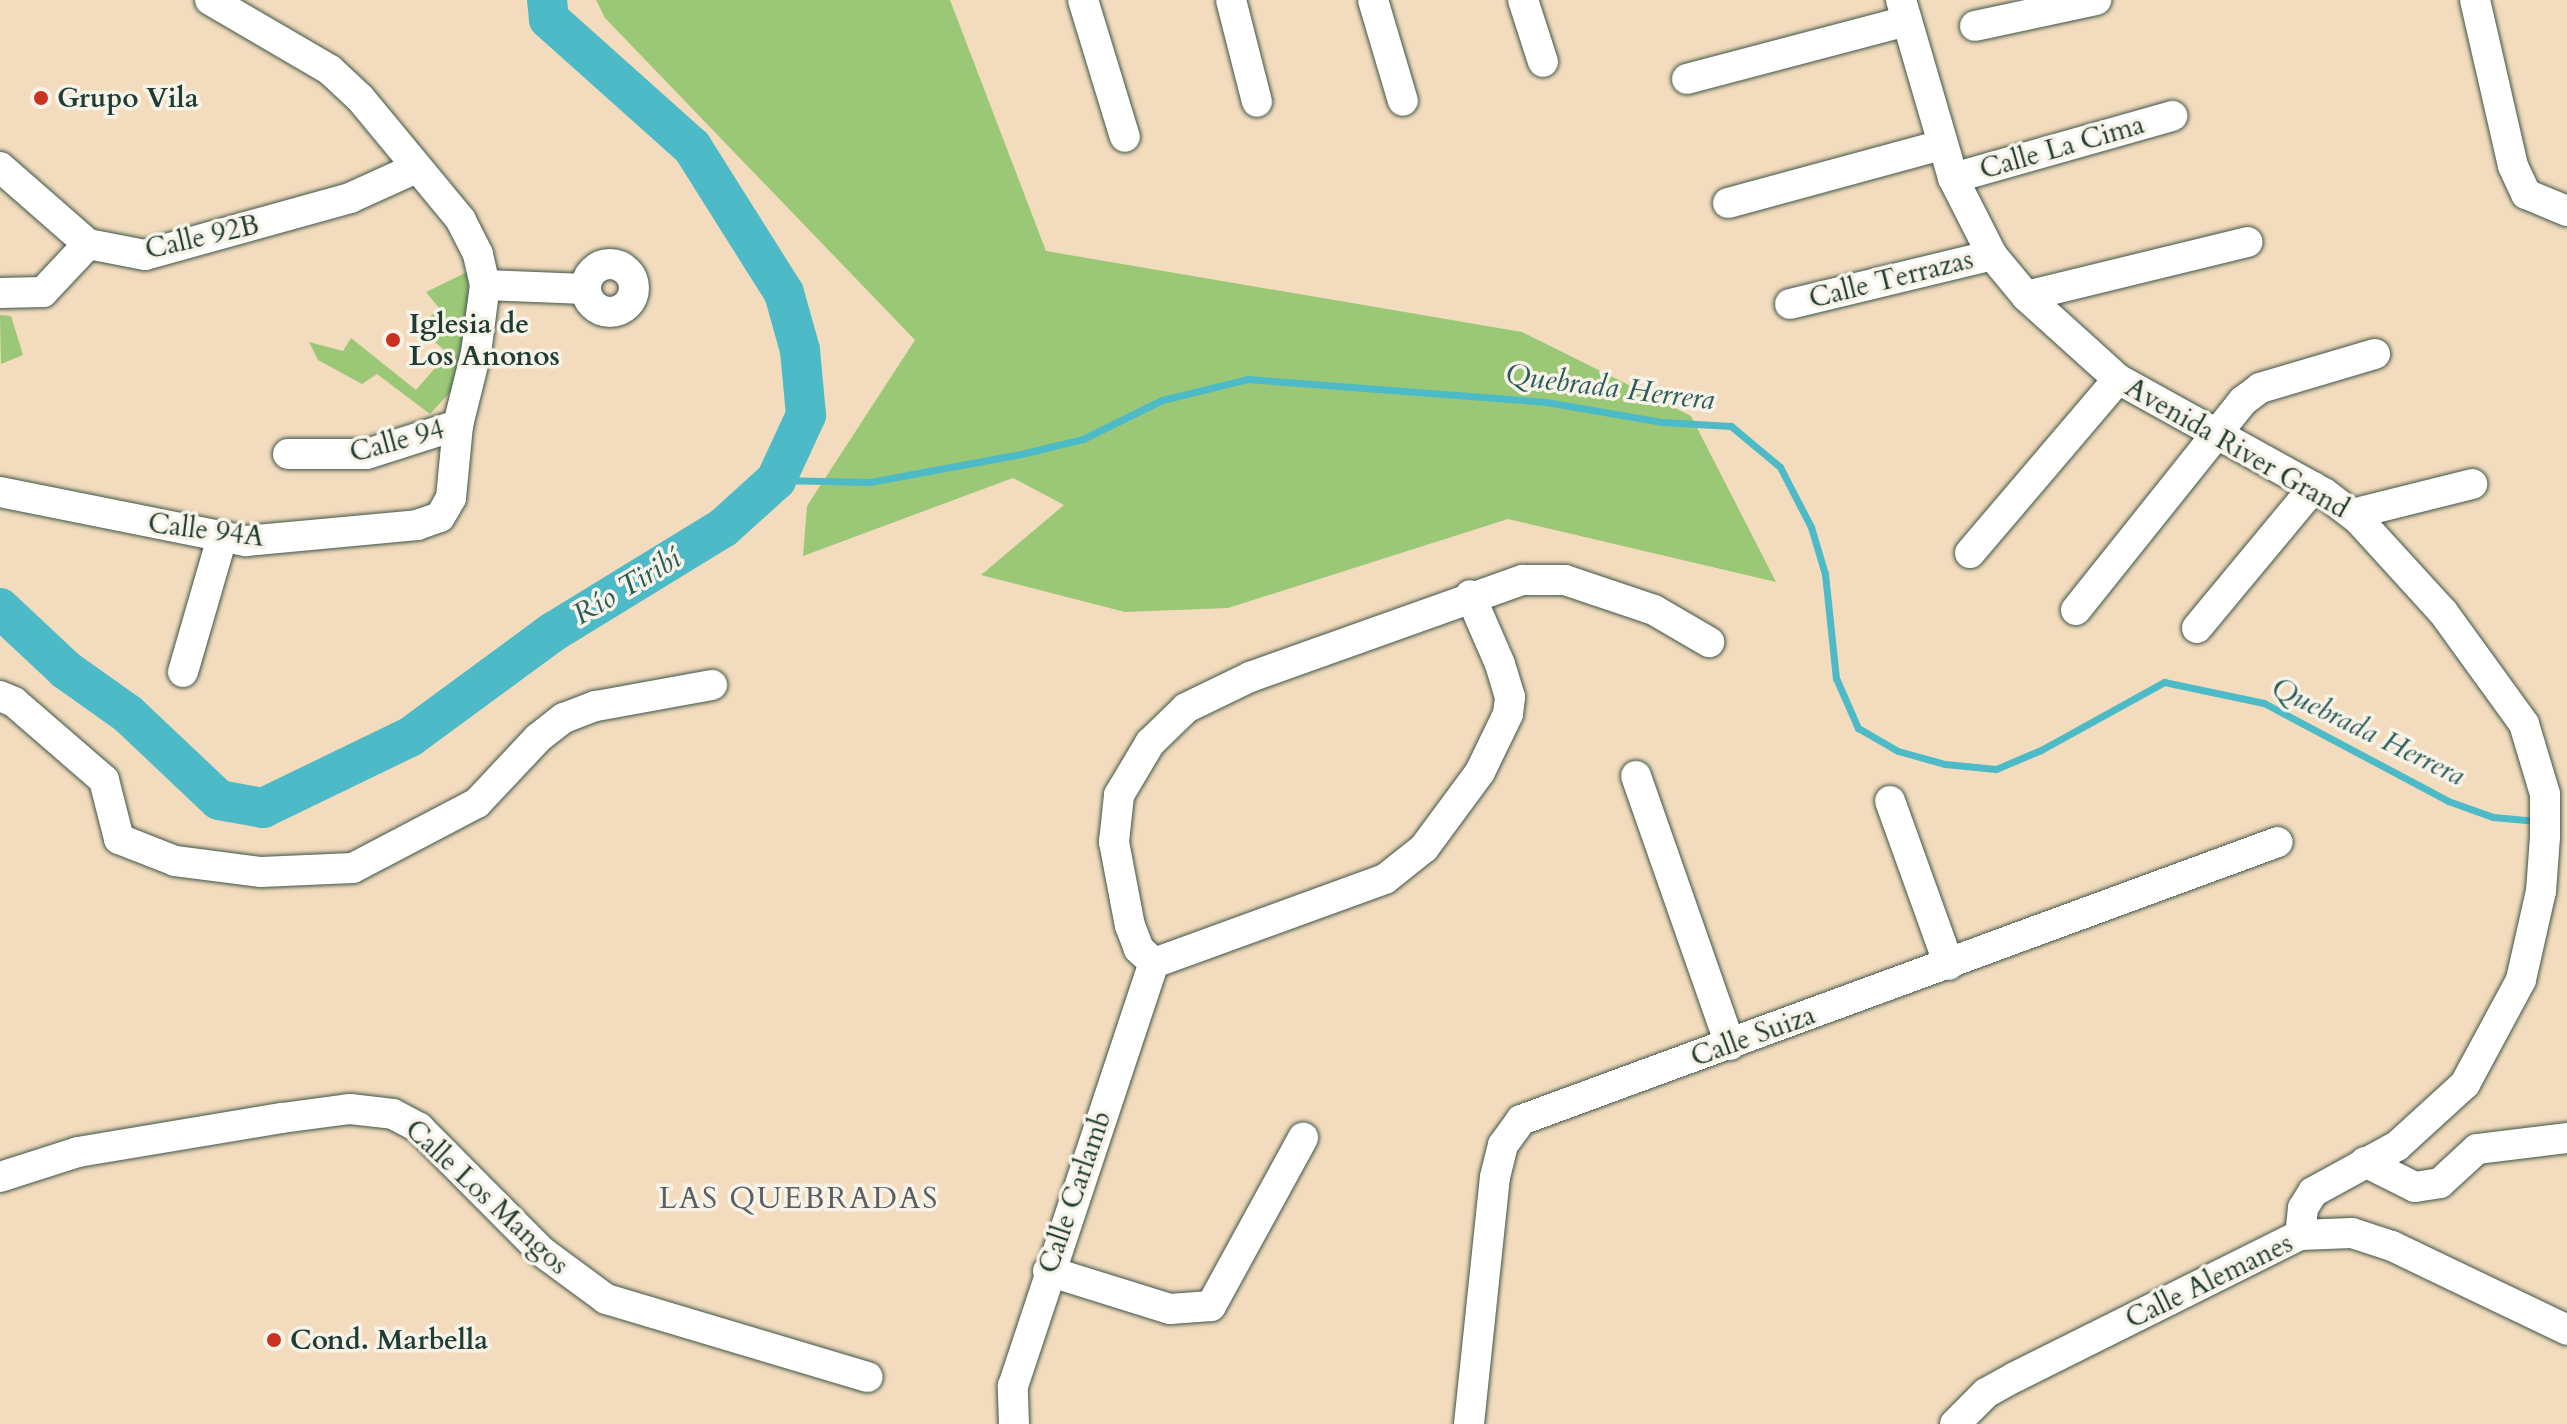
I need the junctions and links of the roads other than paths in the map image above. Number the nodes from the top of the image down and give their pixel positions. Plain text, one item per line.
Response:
1 (210, 0) edge
2 (1083, 0) edge
3 (1231, 0) edge
4 (1373, 0) edge
5 (1523, 0) edge
6 (2096, 0) edge
7 (2475, 0) edge
8 (2017, 8) edge
9 (1903, 11) edge
10 (1975, 26) dead end
11 (1543, 62) dead end
12 (1687, 79) dead end
13 (1403, 101) dead end
14 (1257, 102) dead end
15 (2172, 116) dead end
16 (1125, 137) dead end
17 (1941, 145) junction
18 (0, 167) edge
19 (416, 168) junction
20 (1953, 178) junction
21 (1728, 203) dead end
22 (2567, 211) edge
23 (2247, 242) dead end
24 (88, 244) junction
25 (1992, 255) junction
26 (485, 285) junction
27 (585, 289) dead end
28 (0, 293) edge
29 (2026, 296) junction
30 (1790, 304) dead end
31 (2375, 354) dead end
32 (2118, 379) junction
33 (458, 425) junction
34 (2218, 436) junction
35 (288, 454) dead end
36 (2472, 484) dead end
37 (2314, 487) junction
38 (0, 492) edge
39 (2352, 514) junction
40 (222, 538) junction
41 (1970, 553) dead end
42 (1470, 595) junction
43 (2076, 610) dead end
44 (2197, 628) dead end
45 (1709, 642) dead end
46 (183, 672) dead end
47 (712, 685) dead end
48 (0, 696) edge
49 (1636, 776) dead end
50 (1890, 801) dead end
51 (2278, 842) dead end
52 (1154, 963) junction
53 (1949, 965) junction
54 (1730, 1045) junction
55 (1303, 1138) dead end
56 (2567, 1138) edge
57 (2365, 1162) junction
58 (0, 1177) edge
59 (2300, 1235) junction
60 (1048, 1271) junction
61 (2567, 1330) edge
62 (868, 1377) dead end
63 (1014, 1424) edge
64 (1469, 1424) edge
65 (1955, 1424) edge

1 - 19 street
2 - 16 street
3 - 14 street
4 - 13 street
5 - 11 street
6 - 8 street
7 - 22 street
8 - 10 street
9 - 12 street
9 - 17 street, Avenida River Grand
15 - 20 street, Calle La Cima
17 - 20 street, Avenida River Grand
17 - 21 street
18 - 24 street
19 - 24 street, Calle 92B
19 - 26 street
20 - 25 street, Avenida River Grand
23 - 29 street
24 - 28 street
25 - 29 street, Avenida River Grand
25 - 30 street, Calle Terrazas
26 - 27 street
26 - 33 street
29 - 32 street, Avenida River Grand
31 - 34 street
32 - 34 street, Avenida River Grand
32 - 41 street
33 - 35 street, Calle 94
33 - 40 street, Calle 94A
34 - 37 street, Avenida River Grand
34 - 43 street
36 - 39 street
37 - 39 street, Avenida River Grand
37 - 44 street
38 - 40 street, Calle 94A
39 - 57 street, Avenida River Grand
40 - 46 street
42 - 45 street
42 - 52 street
42 - 52 street
47 - 48 street
49 - 54 street
50 - 53 street
51 - 53 street, Calle Suiza
52 - 60 street, Calle Carlamb
53 - 54 street, Calle Suiza
54 - 64 street, Calle Suiza
55 - 60 street
56 - 57 street
57 - 59 street, Avenida River Grand
58 - 62 street, Calle Los Mangos
59 - 61 street, Calle Alemanes
59 - 65 street, Calle Alemanes
60 - 63 street, Calle Carlamb

